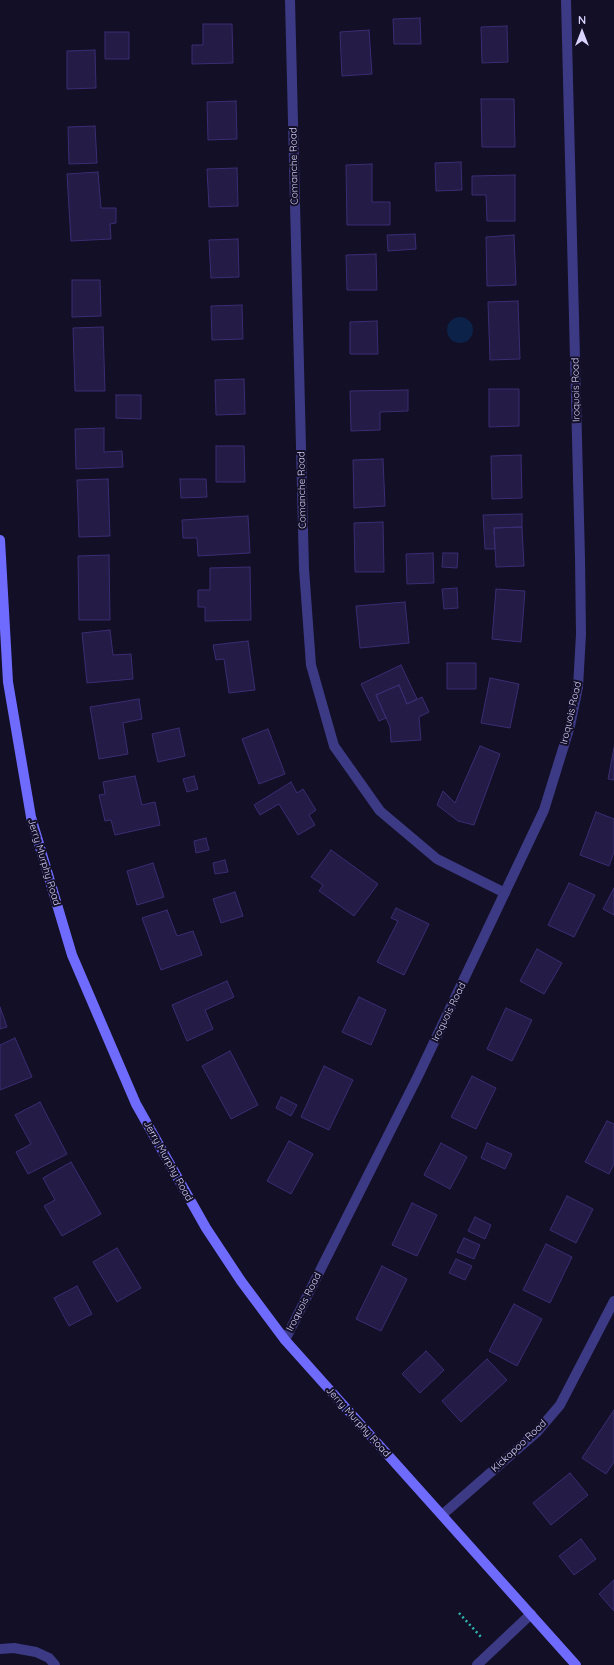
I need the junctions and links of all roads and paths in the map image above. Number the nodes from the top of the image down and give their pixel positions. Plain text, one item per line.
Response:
1 (290, 0) edge
2 (566, 0) edge
3 (0, 540) edge
4 (505, 893) junction
5 (614, 1301) edge
6 (285, 1340) junction
7 (442, 1515) junction
8 (531, 1614) junction
9 (0, 1650) edge
10 (55, 1665) edge
11 (477, 1665) edge
12 (576, 1665) edge

1 - 4 street, Comanche Road
2 - 4 street, Iroquois Road
3 - 6 street, Jerry Murphy Road
4 - 6 street, Iroquois Road
5 - 7 street, Kickapoo Road
6 - 7 street, Jerry Murphy Road
7 - 8 street, Jerry Murphy Road
8 - 11 street
8 - 12 street, Jerry Murphy Road
9 - 10 street

